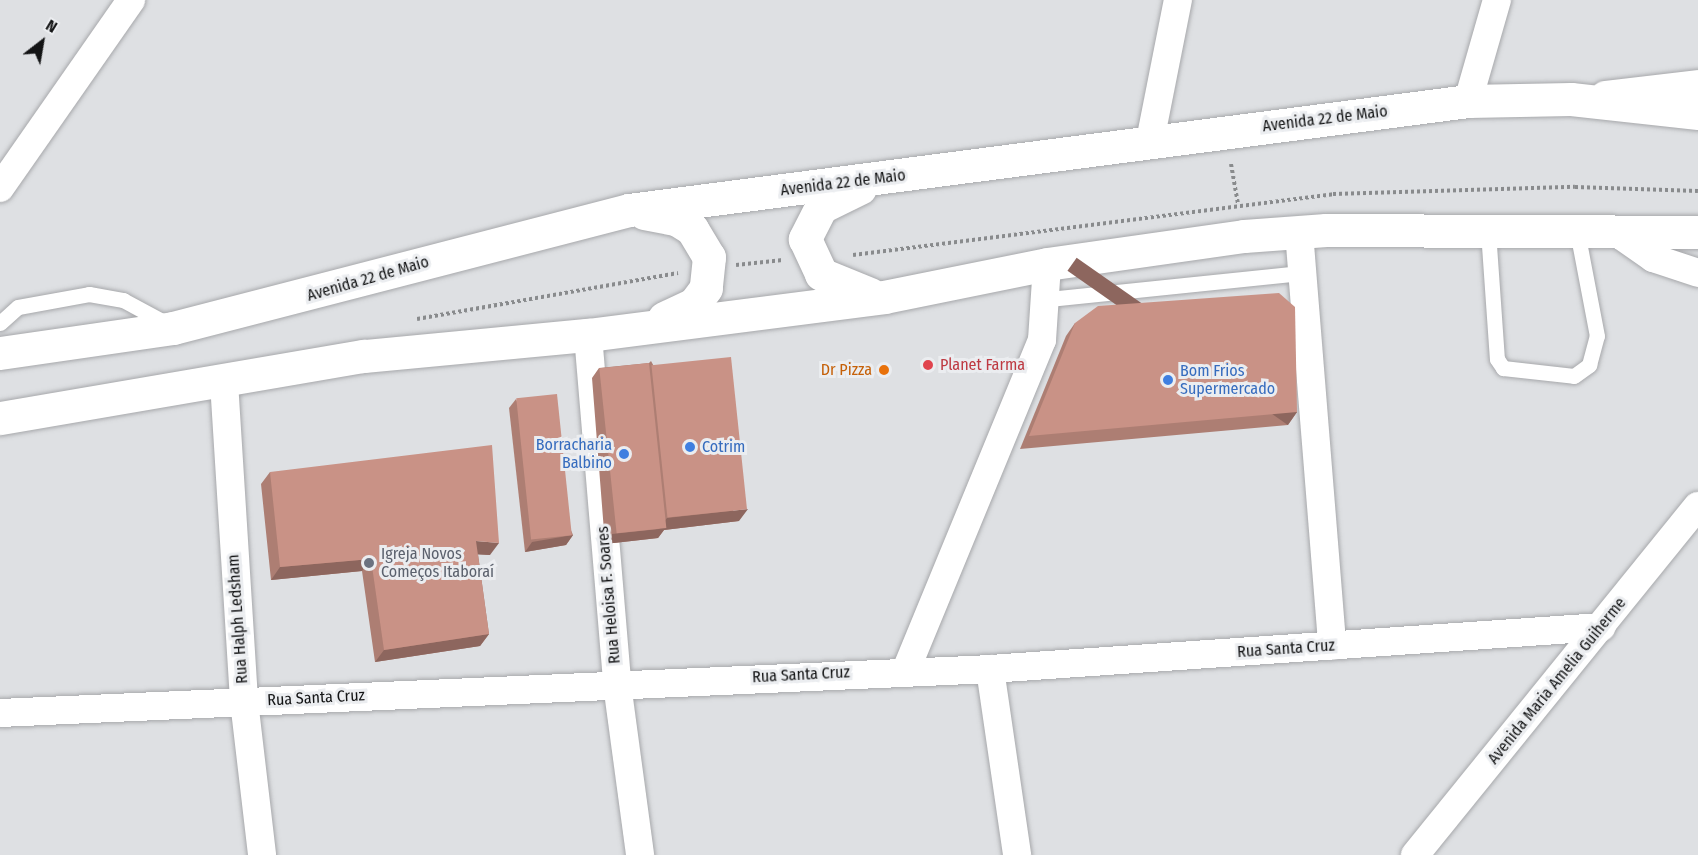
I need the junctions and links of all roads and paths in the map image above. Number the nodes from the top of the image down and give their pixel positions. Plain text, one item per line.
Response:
1 (131, 0) edge
2 (1178, 0) edge
3 (1497, 0) edge
4 (1698, 84) edge
5 (1571, 99) junction
6 (1468, 101) junction
7 (1698, 113) edge
8 (1150, 141) junction
9 (1231, 164) dead end
10 (899, 176) junction
11 (0, 188) edge
12 (629, 210) junction
13 (1239, 212) dead end
14 (1613, 230) junction
15 (1488, 231) junction
16 (1577, 231) junction
17 (1299, 232) junction
18 (1698, 232) edge
19 (1047, 264) junction
20 (1301, 273) junction
21 (1698, 273) edge
22 (885, 297) junction
23 (1049, 299) junction
24 (0, 323) edge
25 (636, 326) junction
26 (173, 328) junction
27 (588, 335) junction
28 (0, 353) edge
29 (224, 382) junction
30 (0, 418) edge
31 (1698, 506) edge
32 (1602, 627) junction
33 (1332, 646) junction
34 (990, 669) junction
35 (906, 670) junction
36 (616, 684) junction
37 (244, 701) junction
38 (0, 713) edge
39 (262, 855) edge
40 (640, 855) edge
41 (1017, 855) edge
42 (1415, 855) edge

1 - 11 street
2 - 8 street
3 - 6 street
4 - 5 street
5 - 6 main road, Avenida 22 de Maio
5 - 7 main road, Avenida 22 de Maio
6 - 8 main road, Avenida 22 de Maio
8 - 10 main road, Avenida 22 de Maio
9 - 13 path
10 - 12 main road, Avenida 22 de Maio
10 - 22 main road
12 - 25 main road
12 - 26 main road, Avenida 22 de Maio
14 - 16 main road
14 - 18 main road
14 - 21 street
15 - 16 main road
15 - 16 lane
15 - 17 main road
17 - 19 main road
17 - 20 street
19 - 22 main road
19 - 23 street
20 - 23 lane
20 - 33 street
22 - 25 main road
23 - 35 street
24 - 26 lane
25 - 27 main road
26 - 28 main road, Avenida 22 de Maio
27 - 29 main road
27 - 36 street, Rua Heloisa F. Soares
29 - 30 main road
29 - 37 street, Rua Halph Ledsham
31 - 32 street, Avenida Maria Amelia Guiherme
32 - 33 street, Rua Santa Cruz
32 - 42 street, Avenida Maria Amelia Guiherme
33 - 34 street, Rua Santa Cruz
34 - 35 street, Rua Santa Cruz
34 - 41 street
35 - 36 street, Rua Santa Cruz
36 - 37 street, Rua Santa Cruz
36 - 40 street, Rua Heloisa F. Soares
37 - 38 street, Rua Santa Cruz
37 - 39 street, Rua Halph Ledsham

